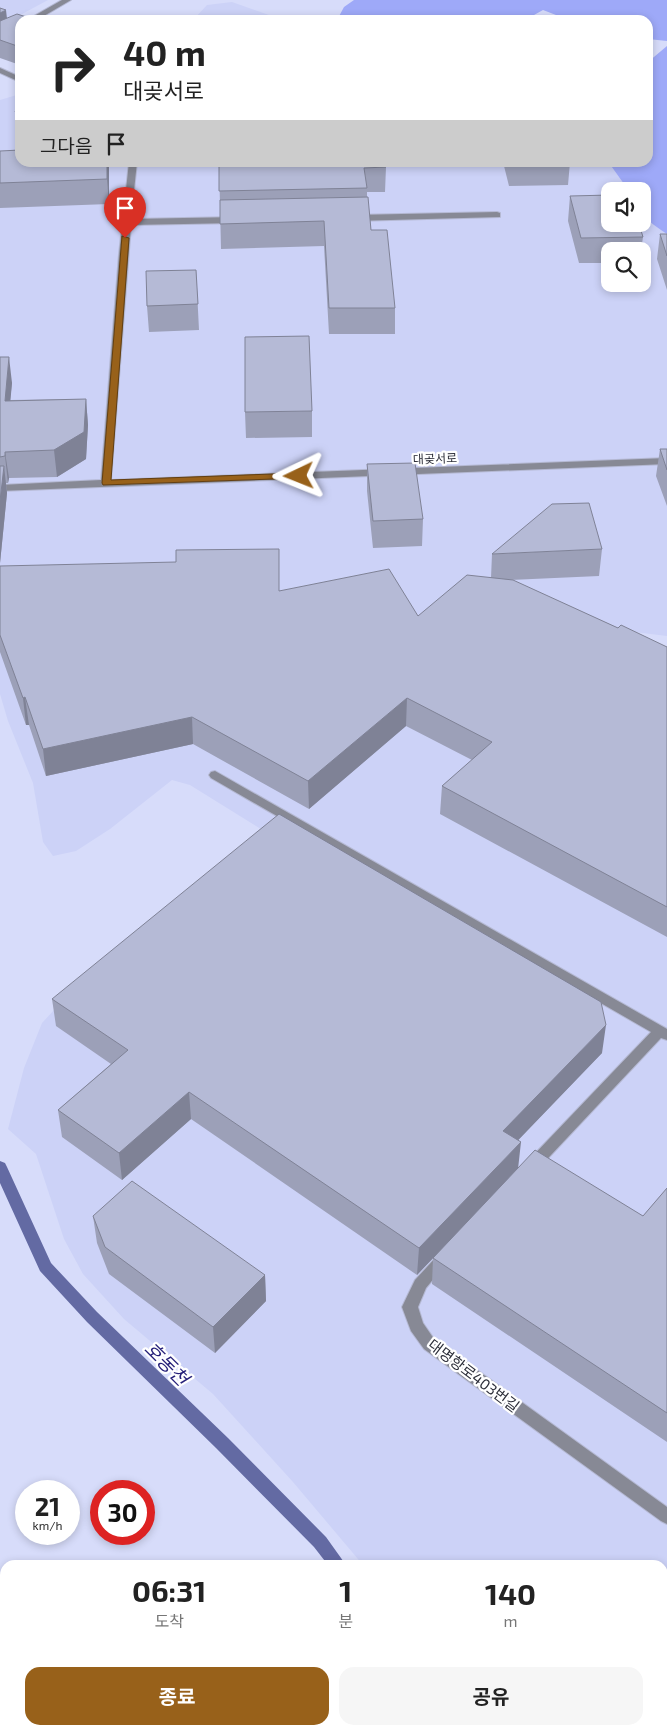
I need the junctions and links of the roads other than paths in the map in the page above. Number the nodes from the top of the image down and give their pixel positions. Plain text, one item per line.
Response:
1 (67, 0) edge
2 (40, 15) edge
3 (0, 70) edge
4 (15, 78) edge
5 (132, 167) edge
6 (496, 215) dead end
7 (342, 218) edge
8 (248, 219) edge
9 (127, 222) junction
10 (667, 461) edge
11 (106, 483) junction
12 (0, 488) edge
13 (215, 775) dead end
14 (663, 1033) edge
15 (523, 1175) edge
16 (454, 1248) edge
17 (667, 1516) edge

1 - 2 street
3 - 4 street
5 - 9 street
6 - 7 street
8 - 9 street
9 - 11 street
10 - 11 street, 대곶서로
11 - 12 street, 대곶서로
13 - 14 street
14 - 15 street
16 - 17 street, 대명항로403번길

